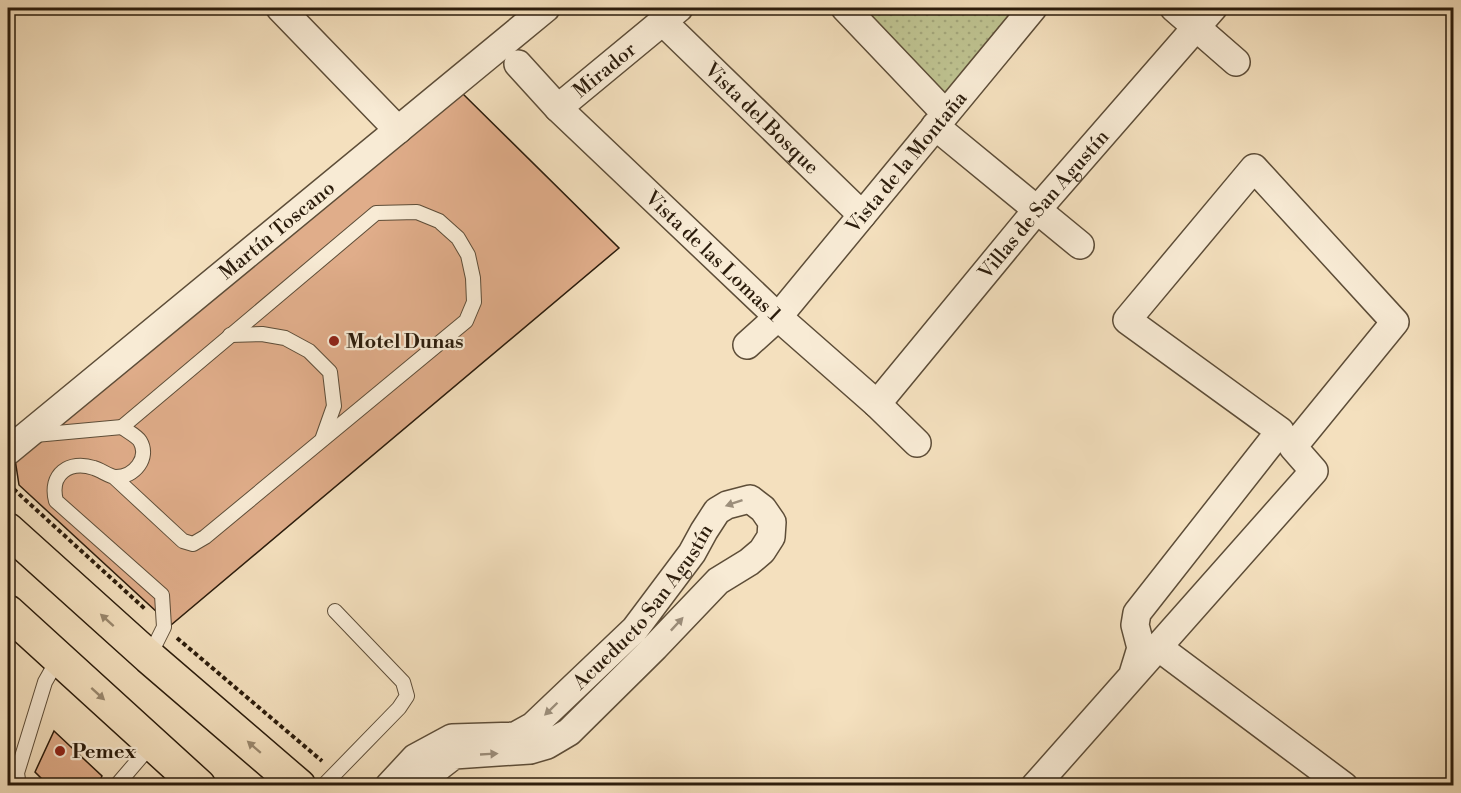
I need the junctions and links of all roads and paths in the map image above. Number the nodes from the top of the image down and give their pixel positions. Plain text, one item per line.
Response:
1 (280, 8) edge
2 (546, 8) edge
3 (845, 8) edge
4 (1033, 8) edge
5 (1173, 8) edge
6 (671, 15) edge
7 (1205, 17) edge
8 (1236, 62) dead end
9 (518, 64) dead end
10 (558, 108) junction
11 (940, 119) junction
12 (398, 130) junction
13 (1036, 210) junction
14 (862, 215) junction
15 (1080, 245) dead end
16 (778, 317) junction
17 (230, 335) junction
18 (747, 345) dead end
19 (877, 404) junction
20 (122, 427) junction
21 (323, 439) junction
22 (16, 443) edge
23 (917, 443) dead end
24 (114, 477) junction
25 (8, 530) edge
26 (335, 611) dead end
27 (8, 612) edge
28 (634, 629) junction
29 (655, 647) junction
30 (1158, 647) junction
31 (149, 657) junction
32 (58, 658) junction
33 (1133, 674) junction
34 (152, 743) junction
35 (453, 747) junction
36 (19, 786) edge
37 (116, 786) edge
38 (199, 786) edge
39 (299, 786) edge
40 (323, 786) edge
41 (389, 786) edge
42 (422, 786) edge
43 (1035, 786) edge
44 (1344, 786) edge

1 - 12 street
2 - 12 street, Martín Toscano
3 - 11 street
4 - 11 street, Vista de la Montaña
5 - 7 street
6 - 10 street, Mirador
6 - 14 street, Vista del Bosque
7 - 8 street
7 - 13 street, Villas de San Agustín
9 - 10 street, Vista de las Lomas 1
10 - 16 street, Vista de las Lomas 1
11 - 13 street
11 - 14 street, Vista de la Montaña
12 - 22 street, Martín Toscano
13 - 15 street
13 - 19 street, Villas de San Agustín
14 - 16 street, Vista de la Montaña
16 - 18 street, Vista de la Montaña
16 - 19 street, Vista de las Lomas 1
17 - 20 lane
17 - 21 lane
17 - 21 lane
19 - 23 street, Vista de las Lomas 1
20 - 22 lane
20 - 24 lane
21 - 24 lane
24 - 31 lane
31 -> 25 highway
26 - 40 lane
27 - 32 highway
28 - 29 street
29 -> 28 street, Acueducto San Agustín
28 -> 35 street, Acueducto San Agustín
35 -> 29 street, Acueducto San Agustín
30 - 33 street
30 - 33 street
30 - 44 street
39 -> 31 highway
32 -> 34 highway
32 - 36 lane
33 - 43 street
34 - 37 lane
34 - 38 highway
35 - 41 street, Acueducto San Agustín
35 - 42 street

